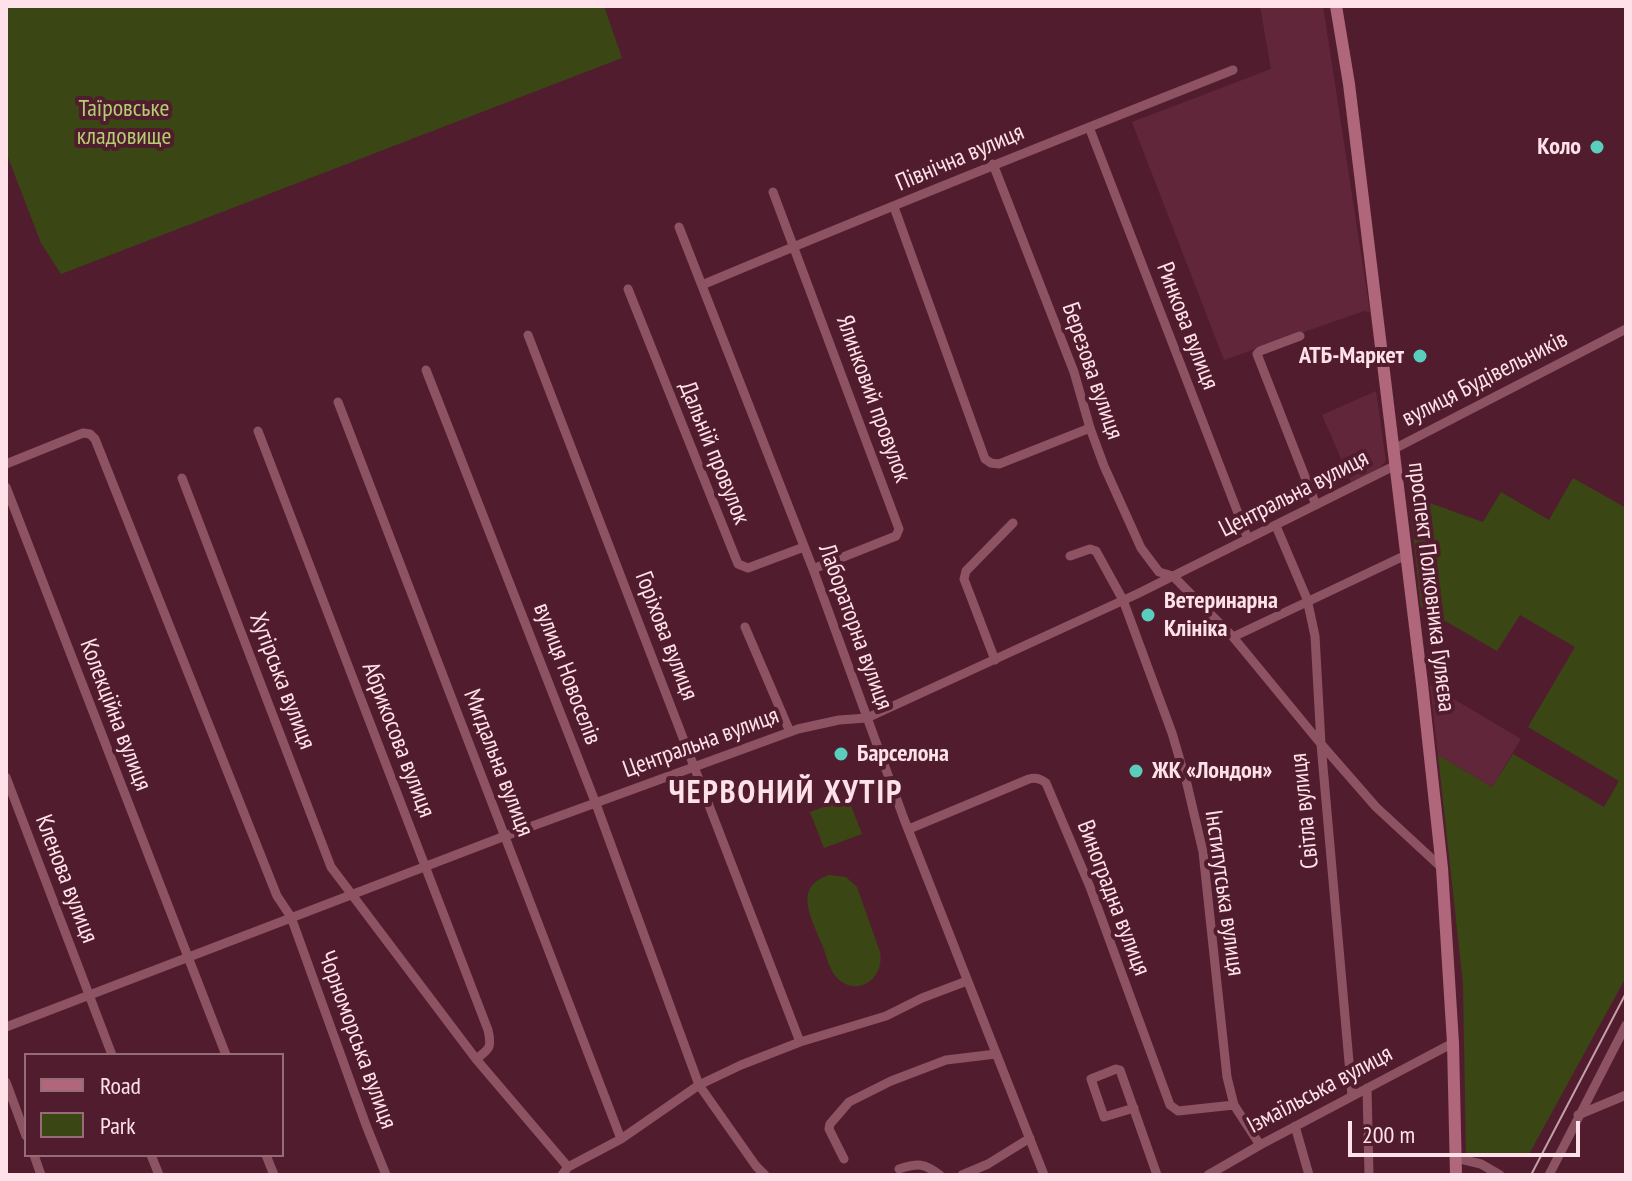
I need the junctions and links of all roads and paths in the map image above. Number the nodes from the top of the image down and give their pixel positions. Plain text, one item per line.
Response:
1 (1336, 6) edge
2 (1233, 70) dead end
3 (1089, 127) junction
4 (993, 164) junction
5 (773, 192) dead end
6 (894, 207) junction
7 (679, 227) dead end
8 (792, 247) junction
9 (702, 285) junction
10 (628, 289) dead end
11 (1626, 329) edge
12 (528, 335) dead end
13 (1300, 336) dead end
14 (426, 370) dead end
15 (338, 402) dead end
16 (1090, 428) junction
17 (258, 431) dead end
18 (1392, 450) junction
19 (6, 464) edge
20 (1394, 466) junction
21 (182, 478) dead end
22 (6, 487) edge
23 (1316, 505) junction
24 (1013, 523) dead end
25 (1276, 526) junction
26 (1248, 539) junction
27 (804, 547) junction
28 (1406, 555) junction
29 (1070, 556) dead end
30 (813, 569) junction
31 (1173, 576) junction
32 (1123, 600) junction
33 (1308, 601) junction
34 (745, 627) dead end
35 (1233, 637) junction
36 (995, 660) junction
37 (867, 718) junction
38 (790, 732) junction
39 (1321, 744) junction
40 (695, 767) junction
41 (6, 777) edge
42 (596, 804) junction
43 (909, 829) junction
44 (505, 836) junction
45 (425, 866) junction
46 (1442, 868) junction
47 (351, 895) junction
48 (291, 917) junction
49 (187, 957) junction
50 (967, 981) junction
51 (89, 995) junction
52 (1626, 1025) edge
53 (6, 1027) edge
54 (800, 1042) junction
55 (1453, 1043) junction
56 (111, 1053) edge
57 (225, 1053) edge
58 (996, 1054) junction
59 (476, 1059) junction
60 (6, 1082) edge
61 (699, 1085) junction
62 (1367, 1088) junction
63 (1626, 1095) edge
64 (1352, 1096) junction
65 (1234, 1105) junction
66 (1134, 1108) junction
67 (17, 1111) junction
68 (6, 1115) edge
69 (1578, 1115) junction
70 (1295, 1126) junction
71 (24, 1130) edge
72 (1030, 1138) junction
73 (621, 1139) junction
74 (1260, 1145) junction
75 (1456, 1158) junction
76 (844, 1159) dead end
77 (899, 1169) dead end
78 (565, 1171) edge
79 (386, 1175) edge
80 (765, 1175) edge
81 (940, 1175) edge
82 (962, 1175) edge
83 (1044, 1175) edge
84 (1157, 1175) edge
85 (1208, 1175) edge
86 (1309, 1175) edge
87 (1369, 1175) edge
88 (1456, 1175) edge
89 (1500, 1175) edge
90 (1549, 1175) edge

1 - 18 main road, проспект Полковника Гуляєва
2 - 3 street, Північна вулиця
3 - 4 street, Північна вулиця
3 - 26 street, Ринкова вулиця
4 - 6 street, Північна вулиця
4 - 16 street, Березова вулиця
5 - 8 street, Ялинковий провулок
6 - 8 street, Північна вулиця
6 - 16 street
7 - 9 street, Лабораторна вулиця
8 - 9 street, Північна вулиця
8 - 30 street, Ялинковий провулок
9 - 27 street, Лабораторна вулиця
10 - 27 street, Дальній провулок
11 - 18 street, вулиця Будівельників
12 - 40 street, Горіхова вулиця
13 - 23 street
14 - 42 street, вулиця Новоселів
15 - 44 street, Мигдальна вулиця
16 - 31 street, Березова вулиця
17 - 45 street, Абрикосова вулиця
18 - 20 main road, проспект Полковника Гуляєва
19 - 48 street
20 - 23 street, Центральна вулиця
20 - 28 main road, проспект Полковника Гуляєва
21 - 47 street, Хутірська вулиця
22 - 49 street, Колекційна вулиця
23 - 25 street, Центральна вулиця
24 - 36 street
25 - 26 street, Центральна вулиця
25 - 33 street
26 - 31 street, Центральна вулиця
27 - 30 street, Лабораторна вулиця
28 - 33 street
28 - 46 main road, проспект Полковника Гуляєва
29 - 32 street, Інститутська вулиця
30 - 37 street, Лабораторна вулиця
31 - 32 street, Центральна вулиця
31 - 35 street, Світла вулиця
32 - 36 street, Центральна вулиця
32 - 65 street, Інститутська вулиця
33 - 35 street
33 - 39 street
34 - 38 street
35 - 39 street, Світла вулиця
36 - 37 street, Центральна вулиця
37 - 38 street, Центральна вулиця
37 - 43 street, Лабораторна вулиця
38 - 40 street, Центральна вулиця
39 - 46 street
39 - 64 street, Світла вулиця
40 - 42 street, Центральна вулиця
40 - 54 street, Горіхова вулиця
41 - 51 street, Кленова вулиця
42 - 44 street, Центральна вулиця
42 - 61 street, вулиця Новоселів
43 - 50 street, Лабораторна вулиця
43 - 65 street, Виноградна вулиця
44 - 45 street, Центральна вулиця
44 - 73 street, Мигдальна вулиця
45 - 47 street, Центральна вулиця
45 - 59 street, Абрикосова вулиця
46 - 55 main road, проспект Полковника Гуляєва
47 - 48 street, Центральна вулиця
47 - 59 street
48 - 49 street, Центральна вулиця
48 - 79 street, Чорноморська вулиця
49 - 51 street, Центральна вулиця
49 - 57 street, Колекційна вулиця
50 - 54 street
50 - 58 street, Лабораторна вулиця
51 - 53 street, Центральна вулиця
51 - 56 street, Кленова вулиця
52 - 69 street
54 - 61 street
55 - 62 street, Ізмаїльська вулиця
55 - 75 main road, проспект Полковника Гуляєва
58 - 72 street, Лабораторна вулиця
58 - 76 street
59 - 78 street
60 - 67 street
61 - 73 street
61 - 80 street, вулиця Новоселів
62 - 64 street, Ізмаїльська вулиця
62 - 87 street
63 - 69 street
64 - 70 street, Ізмаїльська вулиця
65 - 74 street, Інститутська вулиця
66 - 66 street
66 - 84 street
67 - 68 street
67 - 71 street
69 - 90 street
70 - 74 street, Ізмаїльська вулиця
70 - 86 street
72 - 82 street
72 - 83 street, Лабораторна вулиця
73 - 78 street
74 - 85 street, Ізмаїльська вулиця
75 - 88 main road, проспект Полковника Гуляєва
75 - 89 street
77 - 81 street

